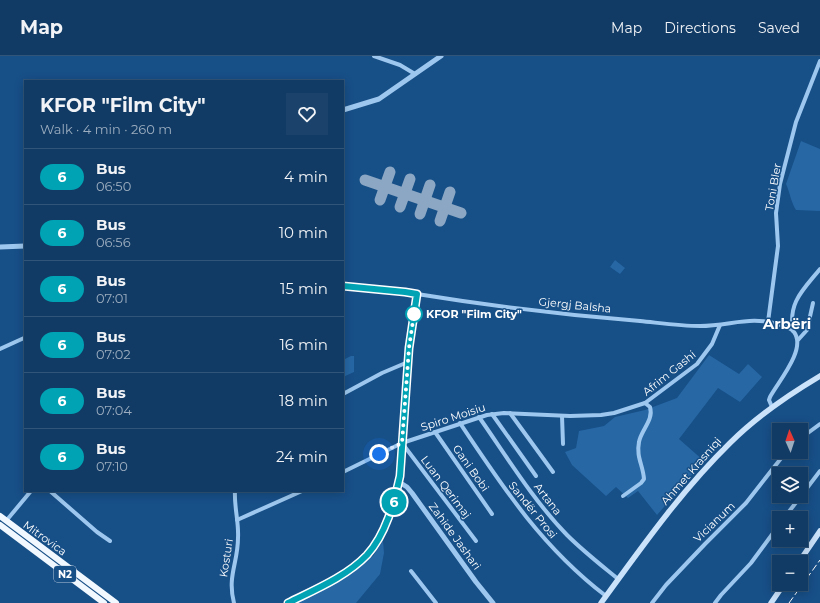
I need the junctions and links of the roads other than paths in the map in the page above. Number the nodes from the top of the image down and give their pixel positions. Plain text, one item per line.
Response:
1 (374, 56) edge
2 (441, 56) edge
3 (820, 61) edge
4 (415, 74) junction
5 (344, 110) edge
6 (0, 246) edge
7 (24, 246) edge
8 (820, 270) edge
9 (344, 286) edge
10 (417, 294) junction
11 (813, 303) dead end
12 (768, 322) junction
13 (720, 325) junction
14 (793, 331) junction
15 (24, 338) dead end
16 (798, 340) junction
17 (0, 349) edge
18 (408, 362) junction
19 (820, 376) edge
20 (344, 393) edge
21 (646, 402) junction
22 (772, 407) junction
23 (510, 413) junction
24 (492, 414) junction
25 (562, 416) junction
26 (479, 417) junction
27 (460, 423) junction
28 (820, 424) edge
29 (435, 432) junction
30 (808, 433) edge
31 (402, 443) junction
32 (563, 444) dead end
33 (781, 459) edge
34 (820, 471) edge
35 (344, 472) edge
36 (553, 472) dead end
37 (536, 476) dead end
38 (399, 482) junction
39 (808, 487) edge
40 (30, 492) edge
41 (51, 492) edge
42 (235, 492) edge
43 (300, 492) edge
44 (623, 496) dead end
45 (796, 503) edge
46 (789, 511) edge
47 (492, 514) dead end
48 (0, 516) edge
49 (237, 520) junction
50 (3, 523) edge
51 (820, 531) edge
52 (772, 534) edge
53 (110, 541) dead end
54 (476, 541) dead end
55 (804, 555) edge
56 (411, 571) dead end
57 (618, 579) junction
58 (779, 591) edge
59 (606, 596) junction
60 (104, 603) edge
61 (116, 603) edge
62 (234, 603) edge
63 (288, 603) edge
64 (436, 603) edge
65 (493, 603) edge
66 (601, 603) edge
67 (652, 603) edge
68 (715, 603) edge
69 (771, 603) edge

1 - 4 street
2 - 4 street
3 - 12 street, Toni Bler
4 - 5 street
6 - 7 street
8 - 14 street
9 - 10 street, Gjergj Balsha
10 - 13 street, Gjergj Balsha
10 - 18 street
11 - 16 street
12 - 13 street, Gjergj Balsha
12 - 14 street, Gjergj Balsha
13 - 21 street, Afrim Gashi
14 - 16 street
15 - 17 street
16 - 22 street
18 - 20 street
18 - 31 street
19 - 22 main road, Ahmet Krasniqi
21 - 25 street, Spiro Moisiu
21 - 44 street, Afrim Gashi
22 - 57 main road, Ahmet Krasniqi
23 - 24 street, Spiro Moisiu
23 - 25 street, Spiro Moisiu
23 - 36 street
24 - 26 street, Spiro Moisiu
24 - 37 street
25 - 32 street
26 - 27 street, Spiro Moisiu
26 - 57 street, Artana
27 - 29 street, Spiro Moisiu
27 - 59 street, Sandër Prosi
28 - 30 street
29 - 31 street, Spiro Moisiu
29 - 47 street, Gani Bobi
31 - 35 street, Spiro Moisiu
31 - 38 street
31 - 54 street, Luan Qerimaj
33 - 67 street, Vicianum
34 - 39 street
38 - 63 street
38 - 65 street, Zahide Jashari
40 - 50 street
41 - 53 street
42 - 49 street, Kosturi
43 - 49 street
45 - 46 street
48 - 50 highway, Mitrovica / N2
49 - 62 street, Kosturi
50 - 60 highway, Mitrovica / N2
50 - 61 highway, Mitrovica / N2
51 - 55 main road
52 - 68 street
56 - 64 street
57 - 59 main road, Ahmet Krasniqi
58 - 69 main road
59 - 66 main road, Ahmet Krasniqi

